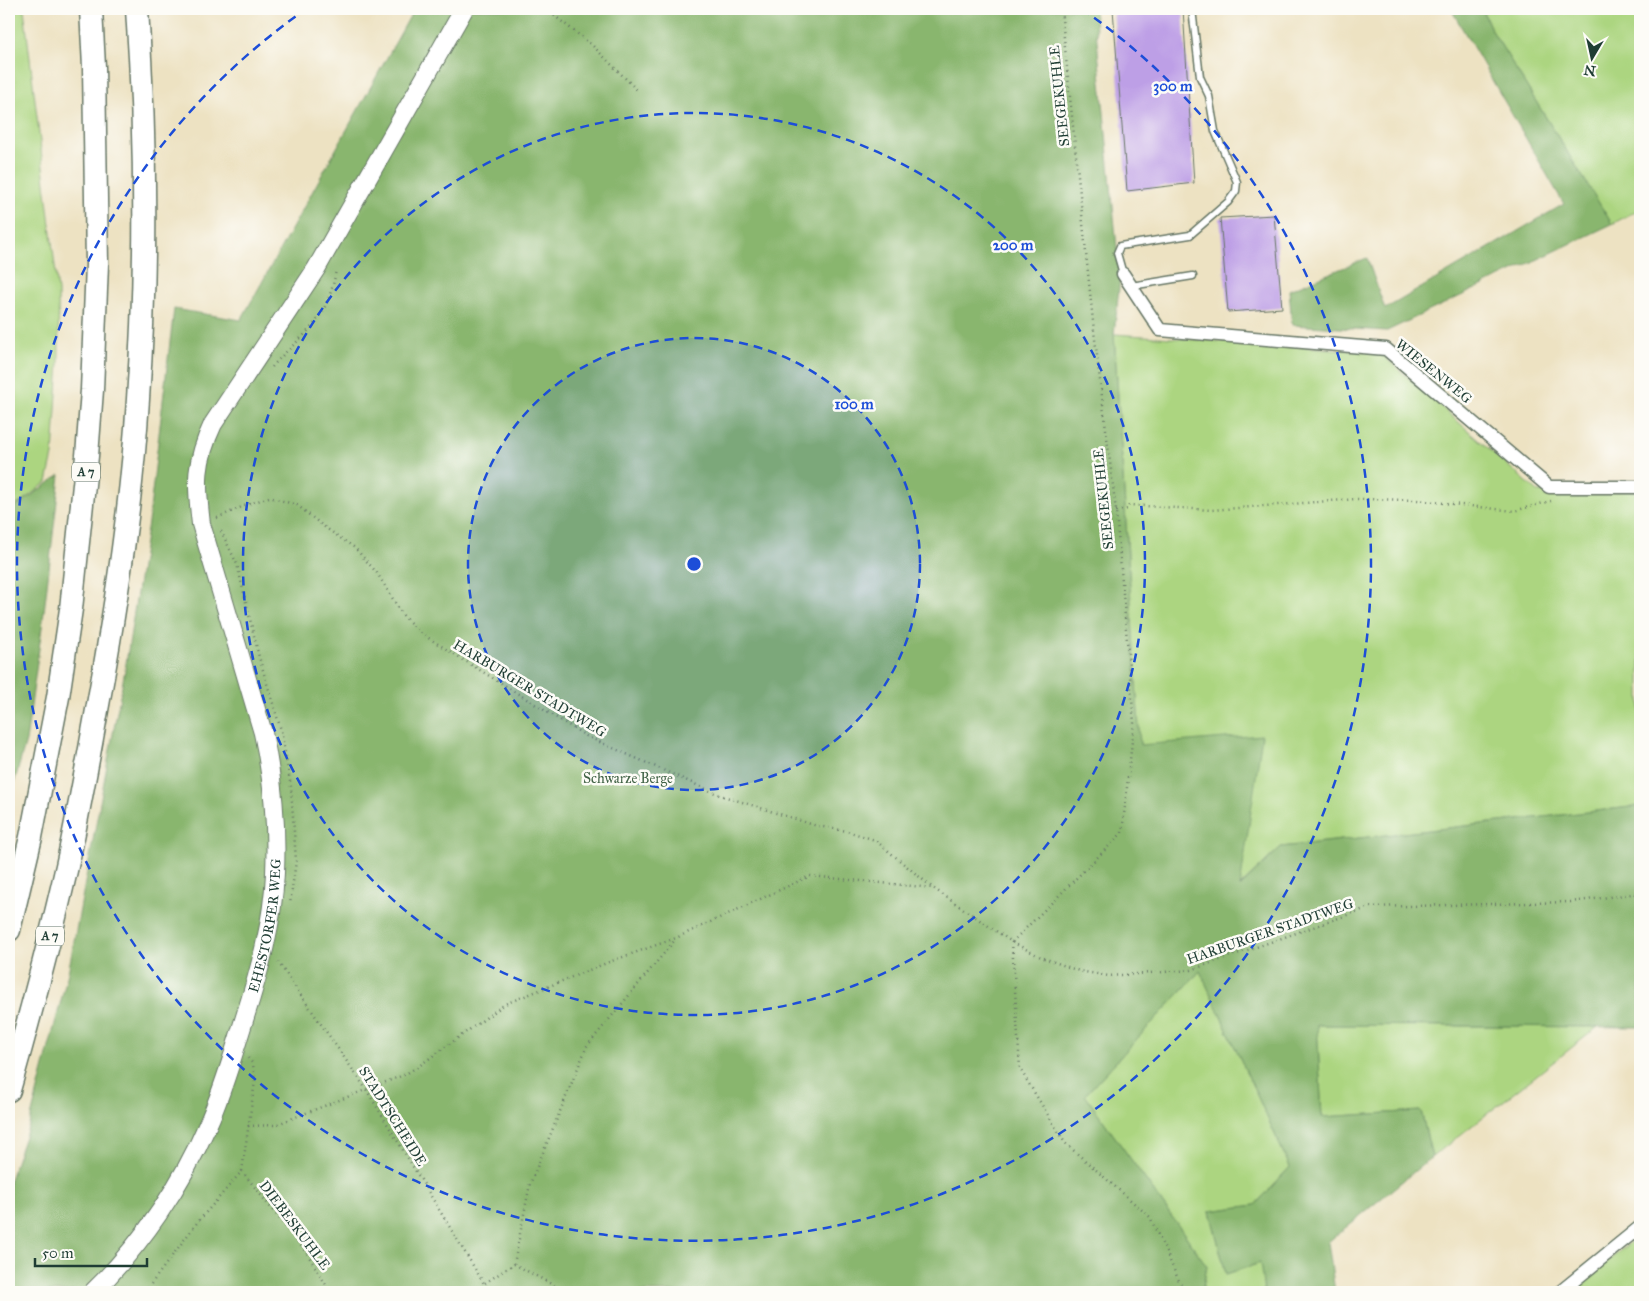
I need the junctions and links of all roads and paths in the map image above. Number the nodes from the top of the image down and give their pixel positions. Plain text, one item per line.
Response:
1 (91, 9) edge
2 (138, 9) edge
3 (464, 9) edge
4 (546, 9) edge
5 (1060, 9) edge
6 (1192, 9) edge
7 (639, 92) dead end
8 (1123, 274) joint
9 (1193, 276) dead end
10 (1131, 286) junction
11 (1640, 488) edge
12 (1552, 501) dead end
13 (1116, 511) junction
14 (208, 521) junction
15 (933, 888) junction
16 (1640, 893) edge
17 (9, 930) edge
18 (676, 938) junction
19 (1012, 942) junction
20 (273, 955) dead end
21 (244, 1055) dead end
22 (366, 1089) junction
23 (9, 1090) edge
24 (248, 1126) junction
25 (242, 1171) junction
26 (1640, 1227) edge
27 (514, 1264) junction
28 (484, 1284) junction
29 (93, 1292) edge
30 (144, 1292) edge
31 (329, 1292) edge
32 (489, 1292) edge
33 (564, 1292) edge
34 (1184, 1292) edge
35 (1560, 1292) edge

1 - 17 highway, A 7
2 - 23 highway, A 7
3 - 14 main road, EHESTORFER WEG
4 - 7 path
5 - 13 path, SEEGEKUHLE
6 - 8 lane
8 - 10 street, WIESENWEG
9 - 10 lane
10 - 11 street, WIESENWEG
12 - 13 path
13 - 19 path, SEEGEKUHLE
14 - 15 path, HARBURGER STADTWEG
14 - 29 main road, EHESTORFER WEG
15 - 18 path
15 - 19 path, HARBURGER STADTWEG
16 - 19 path, HARBURGER STADTWEG
18 - 22 path
18 - 27 path
19 - 34 path
20 - 22 path, STADTSCHEIDE
21 - 24 path
22 - 24 path
22 - 28 path, STADTSCHEIDE
24 - 25 path
25 - 30 path
25 - 31 path, DIEBESKUHLE
26 - 35 street
27 - 28 path
27 - 33 path
28 - 32 path, STADTSCHEIDE

